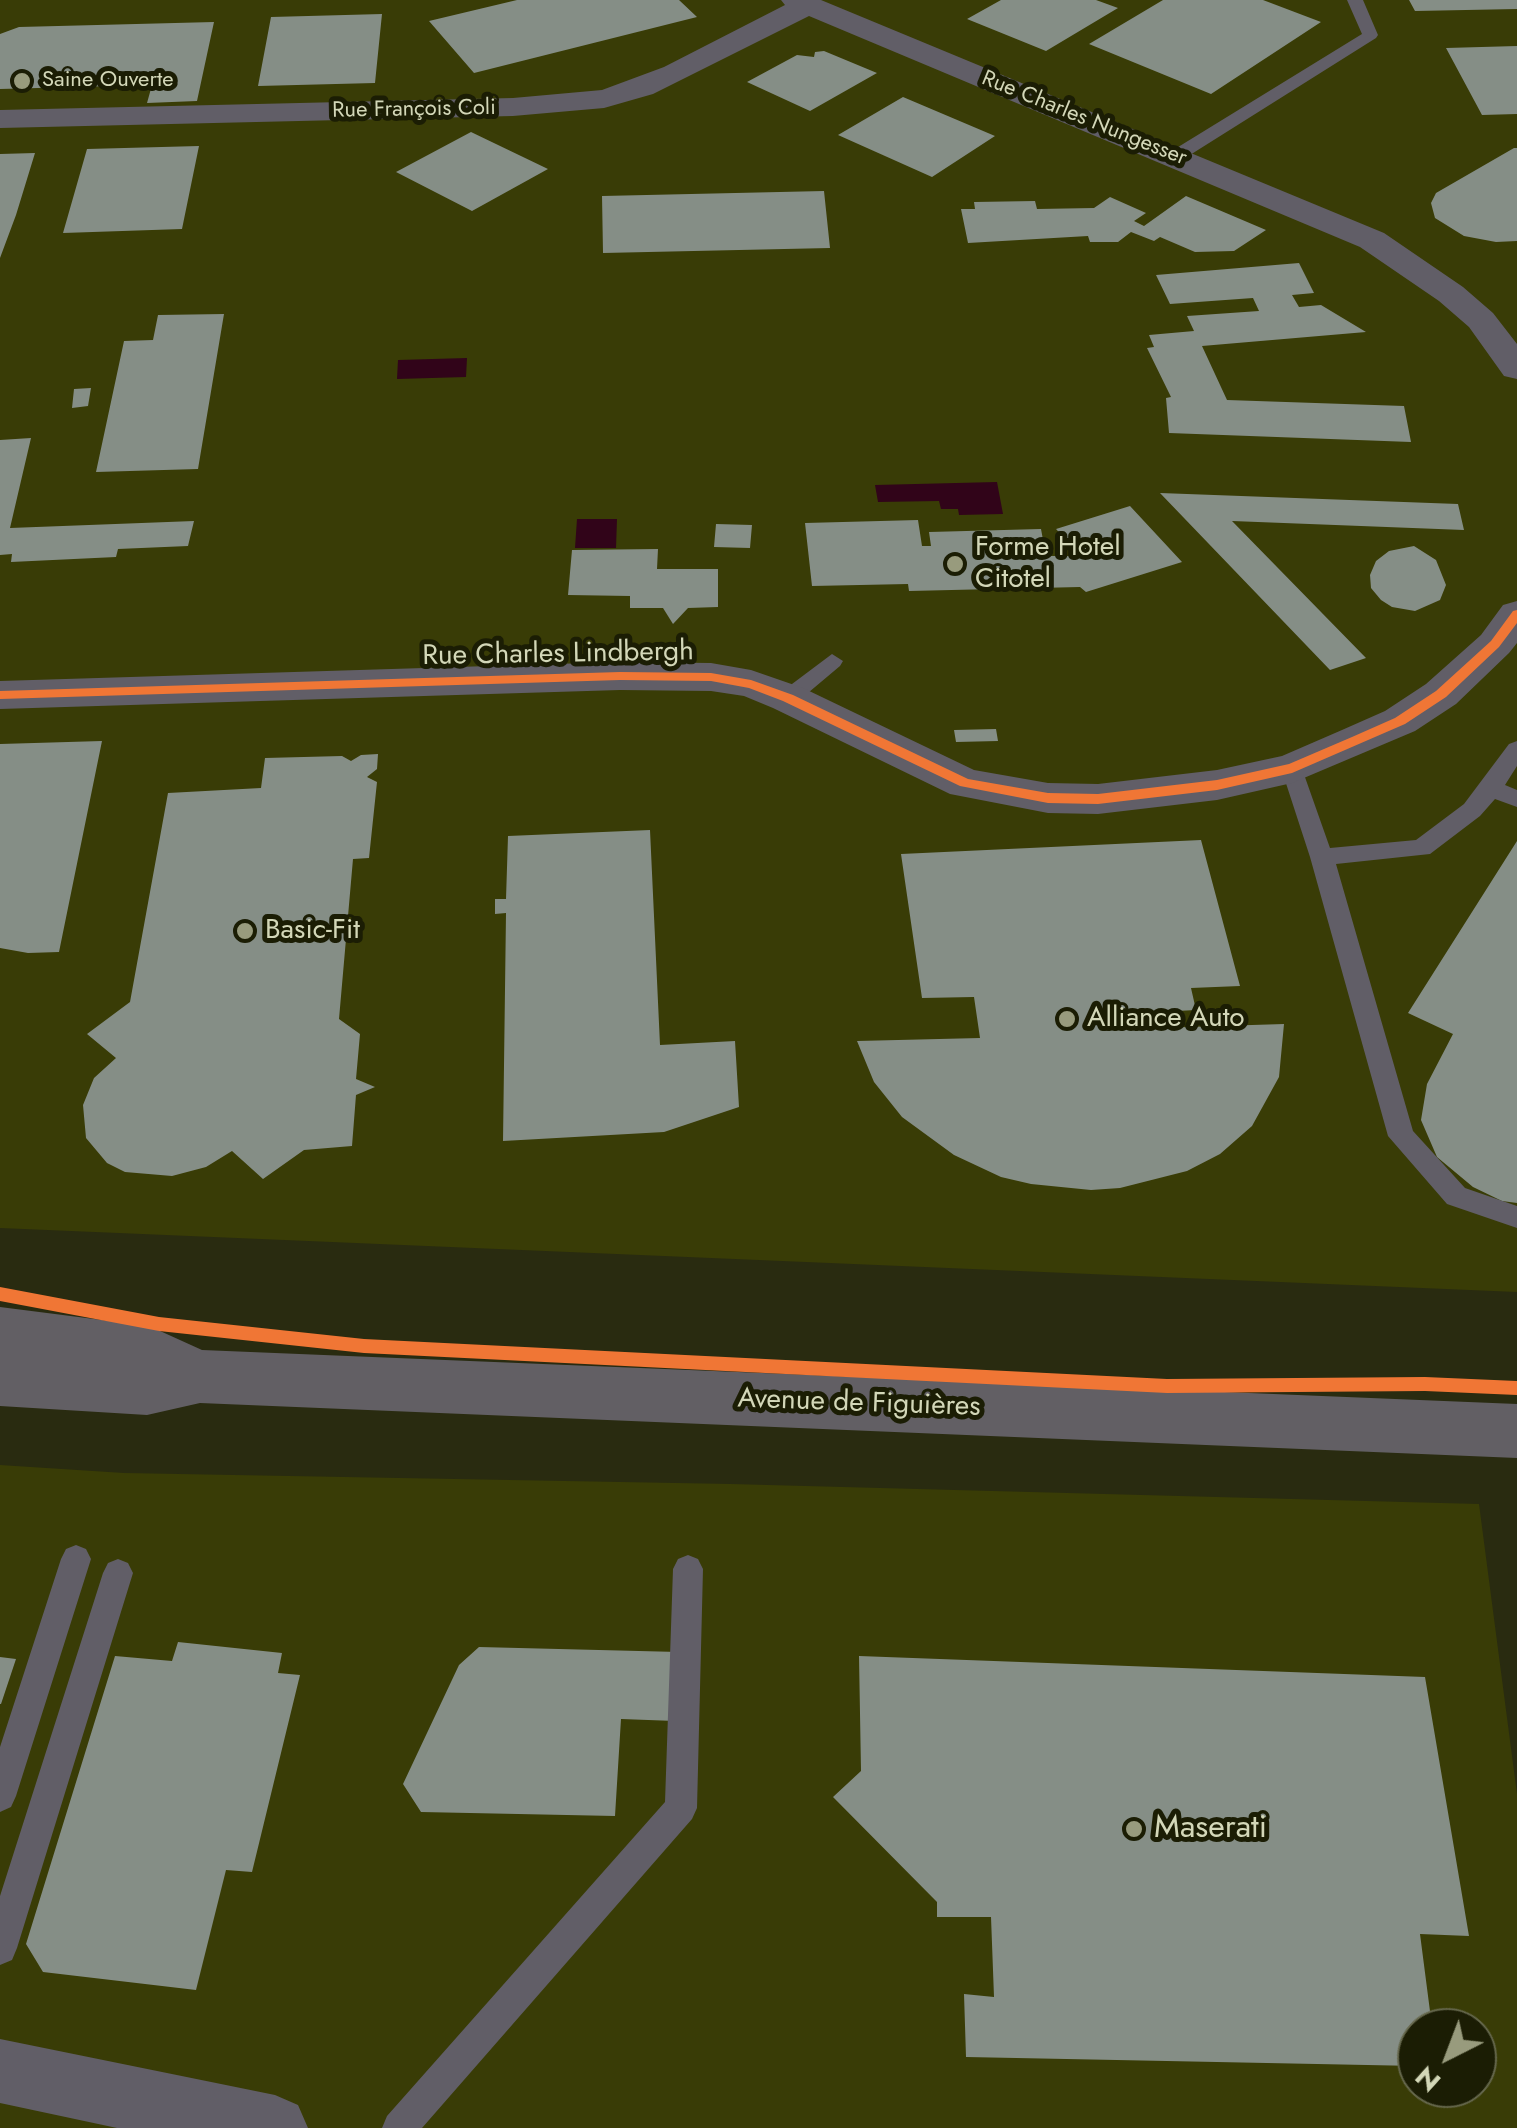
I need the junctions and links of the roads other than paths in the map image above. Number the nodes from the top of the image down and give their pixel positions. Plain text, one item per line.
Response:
1 (1354, 0) edge
2 (801, 2) edge
3 (0, 119) edge
4 (1176, 156) junction
5 (1517, 368) edge
6 (1517, 614) edge
7 (832, 661) dead end
8 (0, 695) edge
9 (788, 698) junction
10 (1517, 749) edge
11 (1292, 768) junction
12 (1491, 788) junction
13 (1517, 799) edge
14 (1322, 857) junction
15 (1517, 1217) edge
16 (0, 1333) edge
17 (200, 1376) junction
18 (0, 1379) edge
19 (1517, 1431) edge
20 (76, 1559) dead end
21 (688, 1569) dead end
22 (118, 1573) dead end
23 (0, 1796) edge
24 (0, 1948) edge
25 (0, 2071) edge
26 (275, 2128) edge
27 (399, 2128) edge

1 - 4 lane
2 - 3 street, Rue François Coli
2 - 4 street, Rue Charles Nungesser
4 - 5 street, Rue Charles Nungesser
6 - 11 street, Rue Charles Lindbergh
7 - 9 lane
8 - 9 street, Rue Charles Lindbergh
9 - 11 street, Rue Charles Lindbergh
10 - 12 lane
11 - 14 lane
12 - 13 lane
12 - 14 lane
14 - 15 lane
16 - 17 main road, Avenue de Figuières
17 - 18 main road, Avenue de Figuières
17 - 19 main road, Avenue de Figuières
20 - 23 lane
21 - 27 lane
22 - 24 lane
25 - 26 street

